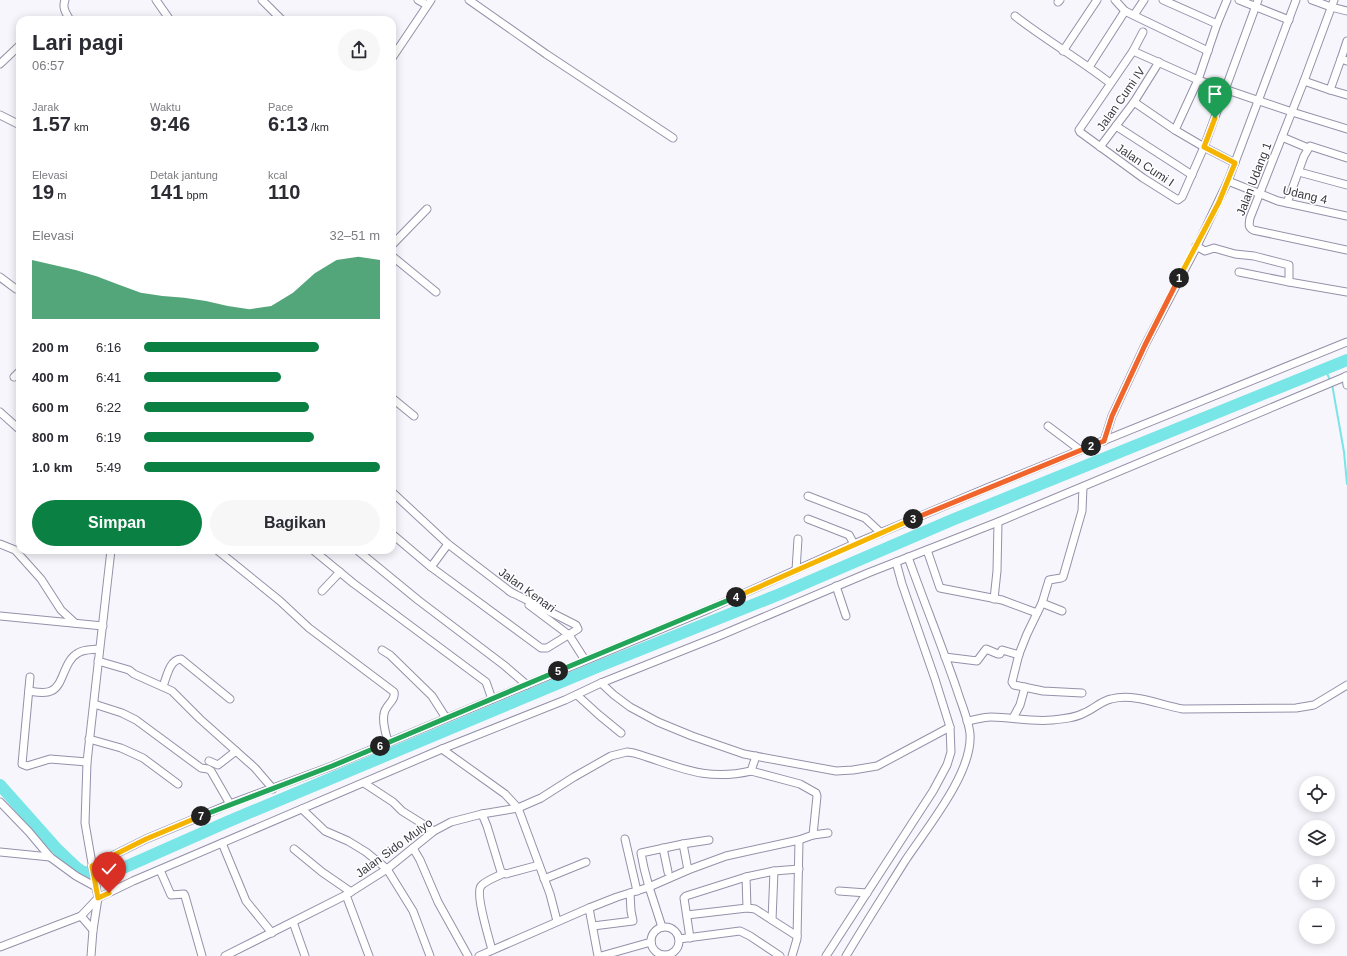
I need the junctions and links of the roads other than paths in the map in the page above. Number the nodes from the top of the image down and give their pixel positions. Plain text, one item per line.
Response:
1 (65, 0) edge
2 (156, 0) edge
3 (262, 0) edge
4 (418, 0) edge
5 (469, 0) edge
6 (1097, 0) edge
7 (1115, 0) edge
8 (1144, 0) edge
9 (1162, 0) edge
10 (1227, 0) edge
11 (1238, 0) edge
12 (1296, 0) edge
13 (1312, 0) edge
14 (429, 3) edge
15 (1332, 3) edge
16 (1257, 4) edge
17 (1125, 11) junction
18 (1347, 11) edge
19 (1134, 15) junction
20 (68, 16) edge
21 (167, 16) edge
22 (278, 16) edge
23 (1015, 16) dead end
24 (1289, 20) junction
25 (1217, 24) junction
26 (1143, 32) dead end
27 (1347, 41) edge
28 (16, 49) edge
29 (1134, 50) junction
30 (1063, 51) junction
31 (1208, 51) junction
32 (396, 52) edge
33 (1344, 60) edge
34 (1159, 62) junction
35 (0, 64) edge
36 (1089, 67) junction
37 (1198, 80) junction
38 (1304, 81) junction
39 (1110, 83) junction
40 (1225, 89) junction
41 (1330, 90) junction
42 (1347, 95) edge
43 (1258, 100) junction
44 (1134, 102) junction
45 (1292, 112) junction
46 (0, 115) edge
47 (16, 122) edge
48 (1116, 126) junction
49 (1347, 129) edge
50 (1175, 130) junction
51 (1282, 137) junction
52 (673, 138) dead end
53 (1204, 147) junction
54 (1100, 148) junction
55 (1308, 148) junction
56 (1347, 158) edge
57 (1235, 163) junction
58 (1299, 172) junction
59 (1192, 175) junction
60 (1228, 181) junction
61 (1347, 185) edge
62 (1259, 193) junction
63 (1287, 203) junction
64 (427, 209) dead end
65 (1347, 216) edge
66 (396, 242) edge
67 (1196, 246) junction
68 (1347, 250) edge
69 (396, 259) edge
70 (1238, 272) dead end
71 (0, 277) edge
72 (1289, 282) junction
73 (16, 289) dead end
74 (436, 292) dead end
75 (1347, 292) edge
76 (1347, 342) edge
77 (1346, 376) edge
78 (1347, 385) edge
79 (396, 401) edge
80 (0, 412) edge
81 (414, 416) dead end
82 (16, 426) edge
83 (1048, 426) dead end
84 (1104, 441) junction
85 (1080, 450) junction
86 (1083, 487) junction
87 (396, 496) edge
88 (808, 496) dead end
89 (808, 519) dead end
90 (998, 522) junction
91 (881, 533) junction
92 (396, 537) edge
93 (798, 539) dead end
94 (0, 544) edge
95 (448, 544) junction
96 (854, 544) junction
97 (927, 550) junction
98 (16, 551) edge
99 (19, 554) edge
100 (111, 554) edge
101 (222, 554) edge
102 (318, 554) edge
103 (362, 554) edge
104 (901, 560) junction
105 (430, 567) junction
106 (796, 570) junction
107 (340, 572) junction
108 (836, 586) junction
109 (322, 591) dead end
110 (509, 591) junction
111 (994, 599) junction
112 (1042, 603) junction
113 (1062, 610) dead end
114 (1037, 613) junction
115 (0, 616) edge
116 (846, 616) dead end
117 (75, 623) junction
118 (103, 626) junction
119 (569, 634) junction
120 (100, 649) junction
121 (382, 650) dead end
122 (1019, 656) junction
123 (944, 657) junction
124 (585, 660) junction
125 (98, 661) junction
126 (30, 677) dead end
127 (601, 683) junction
128 (527, 685) junction
129 (1347, 685) edge
130 (163, 686) junction
131 (1025, 687) junction
132 (29, 691) junction
133 (1082, 693) dead end
134 (577, 694) junction
135 (230, 699) dead end
136 (492, 699) junction
137 (94, 704) junction
138 (446, 718) junction
139 (1013, 718) junction
140 (967, 721) junction
141 (950, 727) junction
142 (621, 733) dead end
143 (89, 739) junction
144 (388, 742) junction
145 (442, 749) junction
146 (236, 751) junction
147 (756, 756) junction
148 (209, 761) dead end
149 (87, 762) junction
150 (751, 771) junction
151 (364, 782) junction
152 (178, 784) dead end
153 (273, 789) junction
154 (0, 802) edge
155 (230, 804) junction
156 (518, 808) junction
157 (302, 809) junction
158 (482, 814) junction
159 (434, 831) junction
160 (828, 833) dead end
161 (813, 835) junction
162 (625, 839) dead end
163 (708, 840) dead end
164 (799, 840) junction
165 (222, 843) junction
166 (683, 844) junction
167 (413, 848) junction
168 (663, 848) junction
169 (294, 849) dead end
170 (0, 852) edge
171 (50, 857) junction
172 (586, 862) dead end
173 (539, 865) junction
174 (387, 869) junction
175 (799, 869) junction
176 (160, 870) junction
177 (688, 870) junction
178 (93, 871) junction
179 (774, 871) junction
180 (668, 872) dead end
181 (502, 874) junction
182 (746, 876) junction
183 (544, 879) junction
184 (96, 887) junction
185 (650, 887) junction
186 (637, 891) junction
187 (838, 891) dead end
188 (630, 893) junction
189 (867, 893) junction
190 (348, 894) junction
191 (98, 898) junction
192 (589, 908) junction
193 (747, 908) junction
194 (687, 915) junction
195 (81, 916) junction
196 (772, 920) junction
197 (557, 921) junction
198 (293, 922) junction
199 (593, 926) junction
200 (662, 927) junction
201 (93, 930) junction
202 (272, 934) junction
203 (797, 936) junction
204 (690, 938) junction
205 (679, 939) junction
206 (651, 942) junction
207 (0, 947) edge
208 (492, 950) junction
209 (670, 955) edge
210 (91, 956) edge
211 (202, 956) edge
212 (225, 956) edge
213 (305, 956) edge
214 (368, 956) edge
215 (430, 956) edge
216 (468, 956) edge
217 (479, 956) edge
218 (598, 956) edge
219 (601, 956) edge
220 (780, 956) edge
221 (792, 956) edge
222 (826, 956) edge
223 (846, 956) edge

1 - 20 street
2 - 21 street
3 - 22 street
4 - 14 street
5 - 52 street
6 - 30 street
7 - 17 street
8 - 19 street
9 - 25 street
10 - 25 street
11 - 16 street
12 - 24 street
13 - 15 street
14 - 32 street
15 - 18 street
15 - 38 street, Jalan Udang 1
16 - 24 street
16 - 40 street
17 - 19 street
17 - 36 street
19 - 31 street
23 - 30 street
24 - 43 street
25 - 31 street
26 - 29 street
27 - 33 street
28 - 35 street
29 - 34 street
29 - 39 street
30 - 36 street
31 - 37 street
33 - 41 street
34 - 37 street
34 - 44 street, Jalan Cumi IV
36 - 39 street
37 - 40 street
37 - 50 street
38 - 41 street
38 - 45 street, Jalan Udang 1
39 - 54 street, Jalan Cumi I
40 - 43 street
40 - 53 street
41 - 42 street
43 - 45 street
43 - 57 street
44 - 48 street, Jalan Cumi IV
44 - 50 street
45 - 49 street
45 - 51 street, Jalan Udang 1
46 - 47 street
48 - 54 street, Jalan Cumi IV
48 - 59 street
50 - 53 street
51 - 55 street
51 - 62 street, Jalan Udang 1
53 - 57 street
53 - 59 street
54 - 59 street, Jalan Cumi I
55 - 56 street
55 - 58 street
57 - 60 street
58 - 61 street
58 - 63 street
60 - 62 street, Udang 4
60 - 67 street
62 - 63 street, Udang 4
62 - 68 street, Jalan Udang 1
63 - 65 street, Udang 4
64 - 66 street
67 - 72 street
67 - 84 street
69 - 74 street
70 - 72 street
71 - 73 street
72 - 75 street
76 - 84 street
77 - 78 street
77 - 86 street
79 - 81 street
80 - 82 street
83 - 85 street
84 - 85 street
85 - 91 street
86 - 90 street
86 - 112 street
87 - 95 street, Jalan Kenari
88 - 91 street
89 - 96 street
90 - 97 street
90 - 111 street
91 - 96 street
92 - 105 street
93 - 106 street
94 - 98 street
95 - 105 street
95 - 110 street, Jalan Kenari
96 - 106 street
97 - 104 street
97 - 111 street
99 - 117 street
100 - 118 street
101 - 144 street
102 - 107 street
103 - 128 street
104 - 108 street
104 - 123 street
104 - 141 street
105 - 119 street
106 - 124 street
107 - 109 street
107 - 136 street
108 - 116 street
108 - 127 street
110 - 119 street, Jalan Kenari
110 - 119 street
111 - 114 street
112 - 113 street
112 - 114 street
114 - 122 street
115 - 117 street
117 - 118 street
118 - 120 street
119 - 124 street, Jalan Kenari
120 - 125 street
120 - 132 street
121 - 138 street
122 - 123 street
122 - 131 street
123 - 140 street
124 - 128 street
125 - 130 street
125 - 137 street
126 - 132 street
127 - 134 street
127 - 147 street
128 - 136 street
129 - 139 street
130 - 135 street
130 - 146 street
131 - 133 street
131 - 139 street
132 - 149 street
134 - 142 street
134 - 145 street
136 - 138 street
137 - 143 street
137 - 155 street
138 - 144 street
139 - 140 street
140 - 223 street
141 - 147 street
141 - 189 street
143 - 149 street
143 - 152 street
144 - 153 street
145 - 151 street
145 - 156 street
146 - 148 street
146 - 153 street
147 - 150 street
149 - 178 street
150 - 156 street, Jalan Sido Mulyo
150 - 161 street
151 - 157 street
151 - 159 street
153 - 155 street
154 - 171 street
155 - 178 street
156 - 158 street, Jalan Sido Mulyo
156 - 173 street
157 - 165 street
157 - 174 street
158 - 159 street, Jalan Sido Mulyo
158 - 181 street
159 - 167 street, Jalan Sido Mulyo
160 - 161 street
161 - 164 street
162 - 186 street
163 - 166 street
164 - 175 street
164 - 177 street
165 - 176 street
165 - 202 street
166 - 168 street
166 - 177 street
167 - 174 street, Jalan Sido Mulyo
167 - 216 street
168 - 180 street
168 - 185 street
169 - 190 street
170 - 171 street
171 - 184 street
172 - 183 street
173 - 181 street
173 - 183 street
174 - 190 street, Jalan Sido Mulyo
174 - 215 street
175 - 179 street
175 - 203 street
176 - 191 street
176 - 211 street
177 - 185 street
178 - 184 street
179 - 182 street
179 - 196 street
181 - 208 street
182 - 193 street
182 - 194 street
183 - 197 street
184 - 191 street
185 - 186 street
185 - 200 street
186 - 188 street
187 - 189 street
188 - 192 street
188 - 199 street
189 - 222 street
190 - 198 street, Jalan Sido Mulyo
190 - 214 street
191 - 195 street
191 - 201 street
192 - 197 street
192 - 199 street
193 - 194 street
193 - 196 street
194 - 204 street
195 - 201 street
195 - 207 street
196 - 203 street
197 - 208 street
198 - 202 street, Jalan Sido Mulyo
198 - 213 street
199 - 218 street
200 - 205 street
200 - 206 street
201 - 210 street
202 - 212 street, Jalan Sido Mulyo
203 - 221 street
204 - 205 street
204 - 220 street
205 - 209 street
206 - 209 street
206 - 219 street
208 - 217 street

